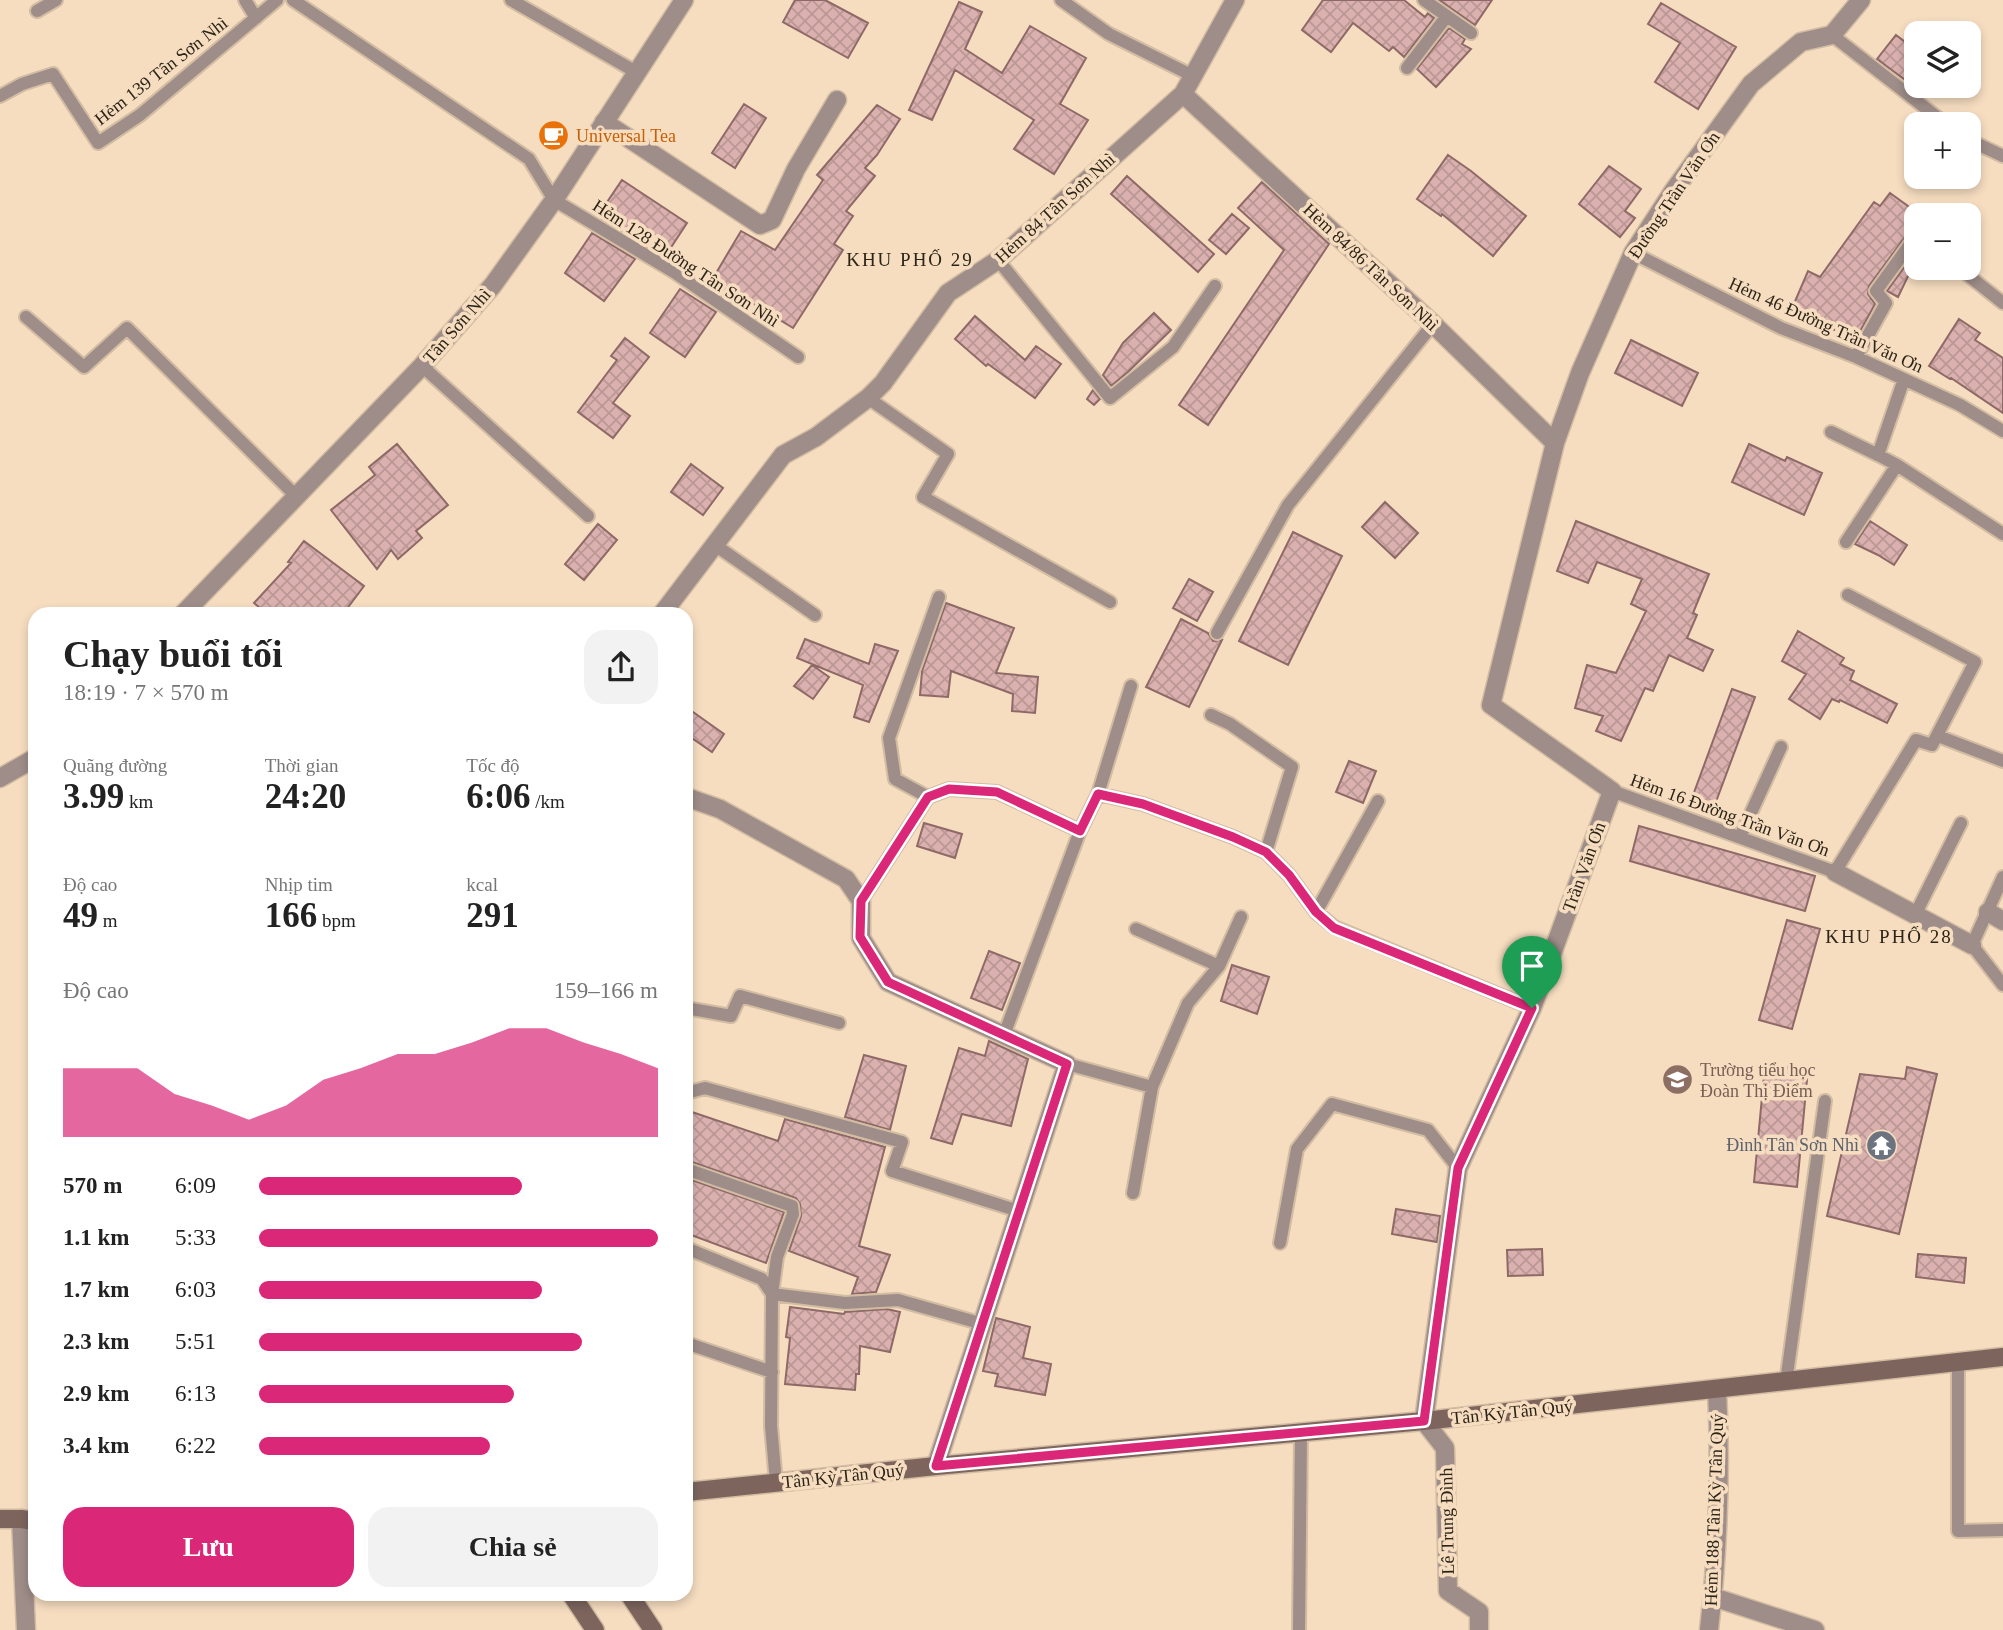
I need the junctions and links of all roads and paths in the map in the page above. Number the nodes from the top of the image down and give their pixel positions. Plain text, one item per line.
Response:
1 (56, 0) edge
2 (244, 0) edge
3 (277, 0) edge
4 (293, 0) edge
5 (511, 0) edge
6 (684, 0) edge
7 (1061, 0) edge
8 (1235, 0) edge
9 (1424, 0) edge
10 (1861, 0) edge
11 (37, 11) dead end
12 (1447, 16) junction
13 (256, 18) junction
14 (1471, 33) dead end
15 (1832, 35) junction
16 (1407, 68) dead end
17 (636, 72) junction
18 (1193, 76) junction
19 (1183, 94) junction
20 (0, 96) edge
21 (837, 100) dead end
22 (1931, 112) edge
23 (604, 122) junction
24 (1981, 146) edge
25 (2003, 156) edge
26 (554, 200) junction
27 (1904, 252) edge
28 (1633, 253) junction
29 (998, 260) junction
30 (1974, 280) edge
31 (1215, 286) dead end
32 (2003, 303) edge
33 (26, 317) dead end
34 (1433, 324) junction
35 (798, 357) dead end
36 (1856, 357) junction
37 (422, 366) junction
38 (1905, 379) junction
39 (868, 398) junction
40 (1831, 432) dead end
41 (2003, 432) edge
42 (1555, 443) junction
43 (1878, 455) junction
44 (1896, 465) junction
45 (297, 496) junction
46 (588, 516) dead end
47 (2003, 534) edge
48 (1846, 541) dead end
49 (715, 545) junction
50 (1848, 595) dead end
51 (939, 597) dead end
52 (1110, 603) dead end
53 (193, 607) edge
54 (667, 607) edge
55 (815, 615) dead end
56 (1217, 633) dead end
57 (1131, 686) dead end
58 (1211, 715) dead end
59 (1938, 736) junction
60 (1781, 747) dead end
61 (2003, 761) edge
62 (28, 762) edge
63 (0, 778) edge
64 (1612, 791) junction
65 (1098, 794) junction
66 (928, 797) junction
67 (693, 799) edge
68 (1378, 801) dead end
69 (1961, 823) dead end
70 (1080, 831) junction
71 (1740, 837) junction
72 (1266, 852) junction
73 (1836, 872) junction
74 (2003, 877) edge
75 (861, 901) junction
76 (1316, 912) junction
77 (1915, 915) junction
78 (1996, 916) edge
79 (1241, 917) dead end
80 (1136, 929) dead end
81 (1972, 945) junction
82 (1219, 966) junction
83 (2003, 985) edge
84 (1532, 1008) junction
85 (693, 1009) edge
86 (839, 1023) dead end
87 (1004, 1035) junction
88 (1067, 1064) junction
89 (1152, 1087) junction
90 (693, 1091) edge
91 (1825, 1101) dead end
92 (1458, 1168) junction
93 (693, 1171) edge
94 (1133, 1194) dead end
95 (1019, 1211) junction
96 (1280, 1242) dead end
97 (693, 1251) edge
98 (772, 1294) junction
99 (983, 1324) junction
100 (693, 1345) edge
101 (2003, 1357) edge
102 (1958, 1362) junction
103 (772, 1371) junction
104 (1786, 1382) junction
105 (1717, 1389) junction
106 (1424, 1421) junction
107 (1301, 1433) junction
108 (936, 1466) junction
109 (776, 1482) junction
110 (693, 1491) edge
111 (0, 1519) edge
112 (28, 1520) edge
113 (2003, 1530) edge
114 (28, 1593) edge
115 (1713, 1597) junction
116 (576, 1601) edge
117 (634, 1601) edge
118 (1479, 1621) edge
119 (26, 1630) edge
120 (595, 1630) edge
121 (653, 1630) edge
122 (1299, 1630) edge
123 (1709, 1630) edge
124 (1815, 1630) edge

1 - 11 lane
2 - 13 lane, Hẻm 139 Tân Sơn Nhì
3 - 13 lane, Hẻm 139 Tân Sơn Nhì
4 - 26 lane
5 - 17 lane
6 - 17 street, Tân Sơn Nhì
7 - 18 lane
8 - 18 street, Hẻm 84 Tân Sơn Nhì
9 - 12 lane
10 - 15 street
12 - 14 lane
12 - 16 lane
13 - 20 lane, Hẻm 139 Tân Sơn Nhì
15 - 22 lane
15 - 28 street, Đường Trần Văn Ơn
17 - 23 street, Tân Sơn Nhì
18 - 19 street, Hẻm 84 Tân Sơn Nhì
19 - 29 street, Hẻm 84 Tân Sơn Nhì
19 - 34 street, Hẻm 84/86 Tân Sơn Nhì
21 - 23 street
23 - 26 street, Tân Sơn Nhì
24 - 25 lane
26 - 35 lane, Hẻm 128 Đường Tân Sơn Nhì
26 - 37 street, Tân Sơn Nhì
27 - 36 lane
28 - 36 lane, Hẻm 46 Đường Trần Văn Ơn
28 - 42 street, Đường Trần Văn Ơn
29 - 31 lane
29 - 39 street, Hẻm 84 Tân Sơn Nhì
30 - 32 lane
33 - 45 lane
34 - 42 street, Hẻm 84/86 Tân Sơn Nhì
34 - 56 lane
36 - 38 lane, Hẻm 46 Đường Trần Văn Ơn
37 - 45 street, Tân Sơn Nhì
37 - 46 lane
38 - 41 lane, Hẻm 46 Đường Trần Văn Ơn
38 - 43 lane
39 - 49 street, Hẻm 84 Tân Sơn Nhì
39 - 52 lane
40 - 43 lane
42 - 64 street
43 - 44 lane
44 - 47 lane
44 - 48 lane
45 - 53 street, Tân Sơn Nhì
49 - 54 street, Hẻm 84 Tân Sơn Nhì
49 - 55 lane
50 - 59 lane
51 - 66 lane
57 - 65 lane
58 - 72 lane
59 - 61 lane
59 - 73 lane
60 - 71 lane
62 - 63 street
64 - 71 lane, Hẻm 16 Đường Trần Văn Ơn
64 - 84 street, Trần Văn Ơn
65 - 70 lane
65 - 72 lane
66 - 70 lane
66 - 75 lane
67 - 75 street
68 - 76 lane
69 - 77 lane
70 - 87 lane
71 - 73 lane, Hẻm 16 Đường Trần Văn Ơn
72 - 76 lane
73 - 77 street
74 - 78 lane
75 - 87 street
76 - 84 lane
77 - 81 street
78 - 81 lane
79 - 82 lane
80 - 82 lane
81 - 83 lane
82 - 89 lane
84 - 92 street, Trần Văn Ơn
85 - 86 lane
87 - 88 street
88 - 89 lane
88 - 95 street
89 - 94 lane
90 - 95 lane
91 - 104 lane
92 - 96 lane
92 - 106 street, Trần Văn Ơn
93 - 98 lane
95 - 99 street
97 - 98 lane
98 - 99 lane
98 - 103 lane
99 - 108 street
100 - 103 lane
101 - 102 main road, Tân Kỳ Tân Quý
102 - 104 main road, Tân Kỳ Tân Quý
102 - 113 lane
103 - 109 lane
104 - 105 main road, Tân Kỳ Tân Quý
105 - 106 main road, Tân Kỳ Tân Quý
105 - 115 street, Hẻm 188 Tân Kỳ Tân Quý
106 - 107 main road, Tân Kỳ Tân Quý
106 - 118 street, Lê Trung Đình
107 - 108 main road, Tân Kỳ Tân Quý
107 - 122 lane
108 - 109 main road, Tân Kỳ Tân Quý
109 - 110 main road, Tân Kỳ Tân Quý
111 - 112 main road
114 - 119 street
115 - 123 street, Hẻm 188 Tân Kỳ Tân Quý
115 - 124 street
116 - 120 main road
117 - 121 main road

